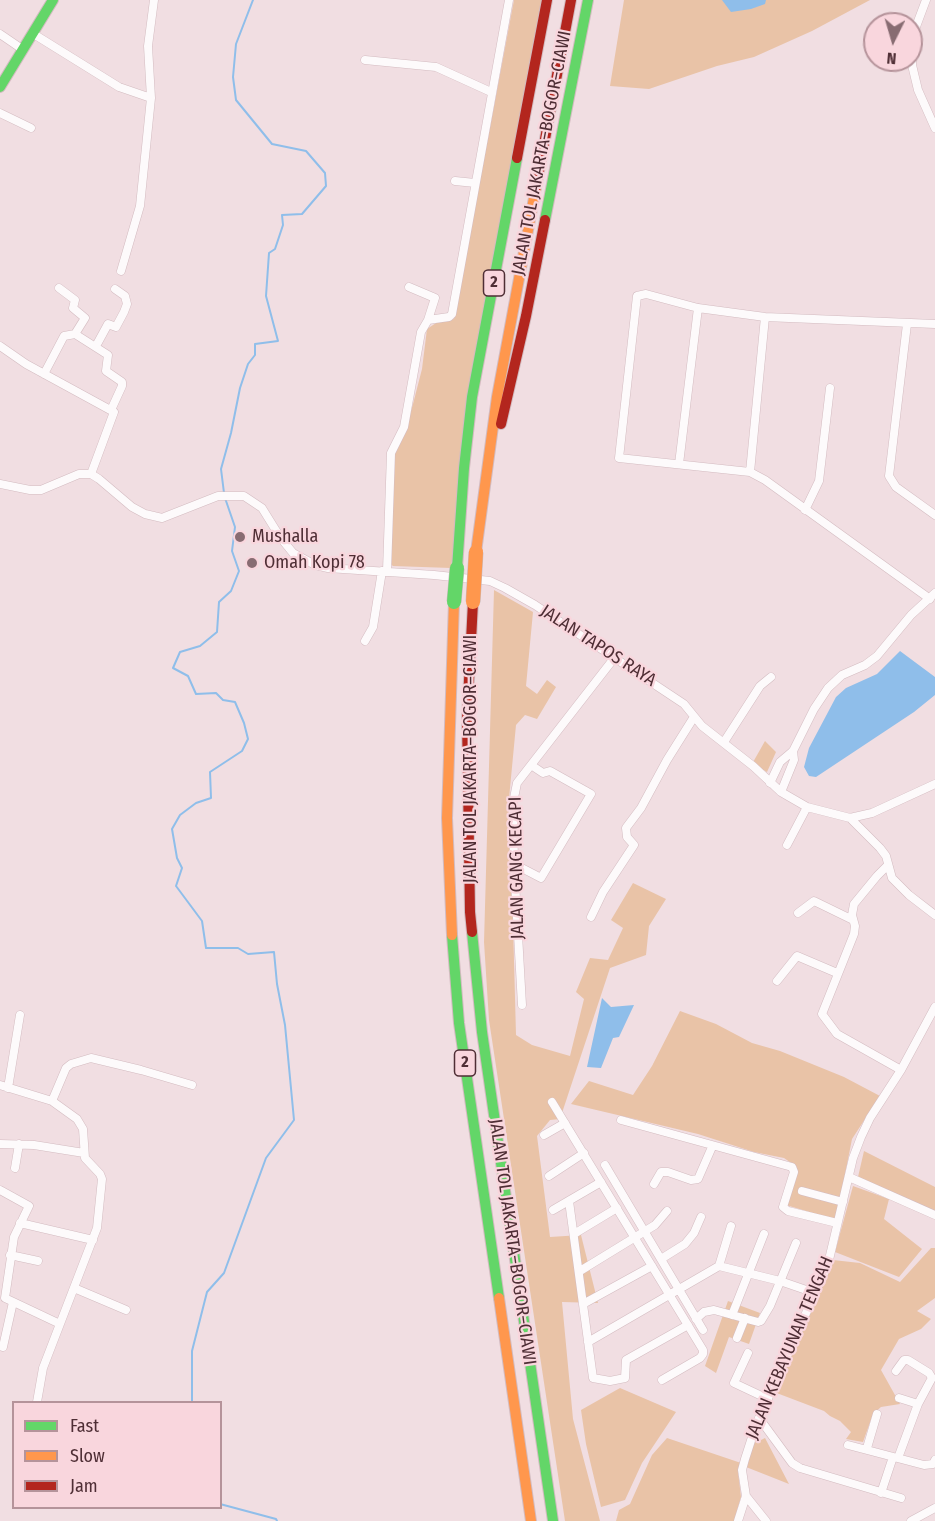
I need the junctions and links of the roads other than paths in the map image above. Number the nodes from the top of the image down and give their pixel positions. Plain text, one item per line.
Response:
1 (53, 0) edge
2 (154, 0) edge
3 (509, 0) edge
4 (547, 0) edge
5 (571, 0) edge
6 (588, 0) edge
7 (926, 0) edge
8 (32, 33) junction
9 (0, 34) edge
10 (22, 50) junction
11 (365, 60) dead end
12 (1, 84) edge
13 (491, 92) junction
14 (151, 98) junction
15 (0, 113) edge
16 (32, 128) dead end
17 (935, 128) edge
18 (455, 181) dead end
19 (476, 183) junction
20 (121, 271) dead end
21 (409, 287) dead end
22 (59, 288) dead end
23 (115, 289) dead end
24 (699, 308) junction
25 (765, 317) junction
26 (428, 320) junction
27 (907, 324) junction
28 (935, 324) edge
29 (75, 334) junction
30 (0, 346) edge
31 (96, 346) junction
32 (44, 374) junction
33 (830, 388) dead end
34 (111, 410) junction
35 (679, 464) junction
36 (750, 472) junction
37 (91, 474) junction
38 (0, 484) edge
39 (805, 510) junction
40 (935, 515) edge
41 (479, 533) junction
42 (385, 571) junction
43 (932, 596) edge
44 (365, 641) dead end
45 (615, 657) junction
46 (771, 677) dead end
47 (694, 717) junction
48 (724, 742) junction
49 (793, 752) junction
50 (531, 765) junction
51 (770, 783) junction
52 (935, 784) edge
53 (781, 792) junction
54 (807, 807) junction
55 (850, 818) junction
56 (787, 845) dead end
57 (514, 864) junction
58 (888, 865) junction
59 (798, 913) dead end
60 (935, 915) edge
61 (591, 917) dead end
62 (853, 920) junction
63 (837, 973) junction
64 (777, 981) dead end
65 (522, 1005) dead end
66 (935, 1007) edge
67 (20, 1015) dead end
68 (902, 1070) junction
69 (192, 1085) dead end
70 (4, 1086) edge
71 (52, 1101) junction
72 (552, 1102) dead end
73 (621, 1120) dead end
74 (565, 1123) junction
75 (544, 1135) dead end
76 (0, 1144) edge
77 (19, 1144) junction
78 (712, 1147) junction
79 (84, 1153) junction
80 (584, 1154) junction
81 (606, 1165) dead end
82 (15, 1168) dead end
83 (549, 1176) dead end
84 (849, 1177) junction
85 (601, 1182) junction
86 (654, 1184) dead end
87 (0, 1190) edge
88 (802, 1191) dead end
89 (569, 1201) junction
90 (843, 1203) junction
91 (617, 1208) junction
92 (553, 1210) dead end
93 (667, 1211) dead end
94 (935, 1215) edge
95 (700, 1217) dead end
96 (20, 1223) junction
97 (837, 1223) junction
98 (731, 1226) dead end
99 (644, 1231) junction
100 (574, 1234) junction
101 (764, 1234) dead end
102 (635, 1237) junction
103 (93, 1240) junction
104 (796, 1243) dead end
105 (10, 1255) junction
106 (661, 1259) junction
107 (38, 1261) dead end
108 (652, 1266) junction
109 (719, 1266) junction
110 (579, 1270) junction
111 (748, 1273) junction
112 (780, 1281) junction
113 (74, 1288) junction
114 (679, 1289) junction
115 (815, 1293) junction
116 (670, 1294) junction
117 (13, 1302) junction
118 (584, 1304) junction
119 (126, 1310) dead end
120 (732, 1315) junction
121 (745, 1318) junction
122 (696, 1319) junction
123 (60, 1324) junction
124 (688, 1324) junction
125 (703, 1330) dead end
126 (737, 1338) dead end
127 (588, 1342) junction
128 (3, 1347) dead end
129 (748, 1353) dead end
130 (896, 1371) dead end
131 (662, 1380) dead end
132 (899, 1398) dead end
133 (768, 1399) junction
134 (37, 1401) edge
135 (918, 1404) junction
136 (877, 1414) dead end
137 (756, 1422) junction
138 (848, 1444) dead end
139 (867, 1449) junction
140 (896, 1458) junction
141 (935, 1460) edge
142 (881, 1493) junction
143 (746, 1496) junction
144 (901, 1498) dead end
145 (935, 1508) edge
146 (531, 1521) edge
147 (553, 1521) edge
148 (738, 1521) edge
149 (766, 1521) edge
150 (911, 1521) edge

1 - 8 main road
2 - 14 street
3 - 13 street
4 - 146 main road, JALAN TOL JAKARTA–BOGOR–CIAWI / 2, bridge
5 - 41 main road, JALAN TOL JAKARTA–BOGOR–CIAWI / 2
6 - 41 main road
7 - 17 street
8 - 10 main road
8 - 14 street
9 - 10 street
10 - 12 main road
11 - 13 street
13 - 19 street
14 - 20 street
15 - 16 street
18 - 19 street
19 - 26 street
21 - 26 street
22 - 29 street
23 - 31 street
24 - 25 street
24 - 35 street
24 - 35 street
25 - 27 street
25 - 36 street
26 - 42 street
27 - 28 street
27 - 40 street
29 - 31 street
29 - 32 street
30 - 32 street
31 - 34 street
32 - 34 street
33 - 39 street
34 - 37 street
35 - 36 street
36 - 39 street
37 - 38 street
37 - 42 street, JALAN TAPOS RAYA
39 - 43 street
41 - 147 main road, JALAN TOL JAKARTA–BOGOR–CIAWI / 2, bridge
42 - 44 street
42 - 45 street, JALAN TAPOS RAYA
43 - 49 street
45 - 47 street, JALAN TAPOS RAYA
45 - 50 street, JALAN GANG KECAPI
46 - 48 street
47 - 48 street, JALAN TAPOS RAYA
47 - 61 street
48 - 51 street, JALAN TAPOS RAYA
49 - 51 street
49 - 53 street
50 - 57 street, JALAN GANG KECAPI
50 - 57 street
51 - 53 street, JALAN TAPOS RAYA
52 - 55 street
53 - 54 street, JALAN TAPOS RAYA
54 - 55 street, JALAN TAPOS RAYA
54 - 56 street
55 - 58 street
57 - 65 street, JALAN GANG KECAPI
58 - 60 street
58 - 62 street
59 - 62 street
62 - 63 street
63 - 64 street
63 - 68 street
66 - 68 street, JALAN KEBAYUNAN TENGAH
67 - 70 street
68 - 84 street, JALAN KEBAYUNAN TENGAH
69 - 71 street
70 - 71 street
71 - 79 street
72 - 74 street
73 - 78 street
74 - 75 street
74 - 80 street
76 - 77 street
77 - 79 street
77 - 82 street
78 - 86 street
78 - 97 street
79 - 103 street
80 - 83 street
80 - 85 street
81 - 99 street
84 - 90 street, JALAN KEBAYUNAN TENGAH
84 - 94 street
85 - 89 street
85 - 91 street
87 - 96 street
88 - 90 street
89 - 92 street
89 - 100 street
90 - 97 street, JALAN KEBAYUNAN TENGAH
91 - 100 street
91 - 102 street
93 - 99 street
95 - 106 street
96 - 103 street
96 - 105 street
97 - 115 street, JALAN KEBAYUNAN TENGAH
98 - 109 street
99 - 102 street
99 - 106 street
100 - 110 street
101 - 111 street
102 - 108 street
102 - 110 street
103 - 113 street
104 - 112 street
105 - 107 street
105 - 117 street
106 - 114 street
108 - 116 street
108 - 118 street
109 - 111 street
109 - 114 street
110 - 118 street
111 - 112 street
111 - 120 street
112 - 115 street
112 - 121 street
113 - 119 street
113 - 123 street
114 - 116 street
114 - 122 street
115 - 133 street, JALAN KEBAYUNAN TENGAH
116 - 124 street
116 - 127 street
117 - 123 street
117 - 128 street
118 - 127 street
120 - 121 street
120 - 122 street
121 - 126 street
122 - 125 street
123 - 134 street
124 - 127 street
124 - 131 street
129 - 133 street
130 - 135 street
132 - 135 street
133 - 137 street, JALAN KEBAYUNAN TENGAH
135 - 140 street
136 - 139 street
137 - 142 street
137 - 143 street, JALAN KEBAYUNAN TENGAH
138 - 139 street
139 - 140 street
140 - 141 street
140 - 142 street
142 - 144 street
143 - 148 street, JALAN KEBAYUNAN TENGAH
143 - 149 street
145 - 150 street

